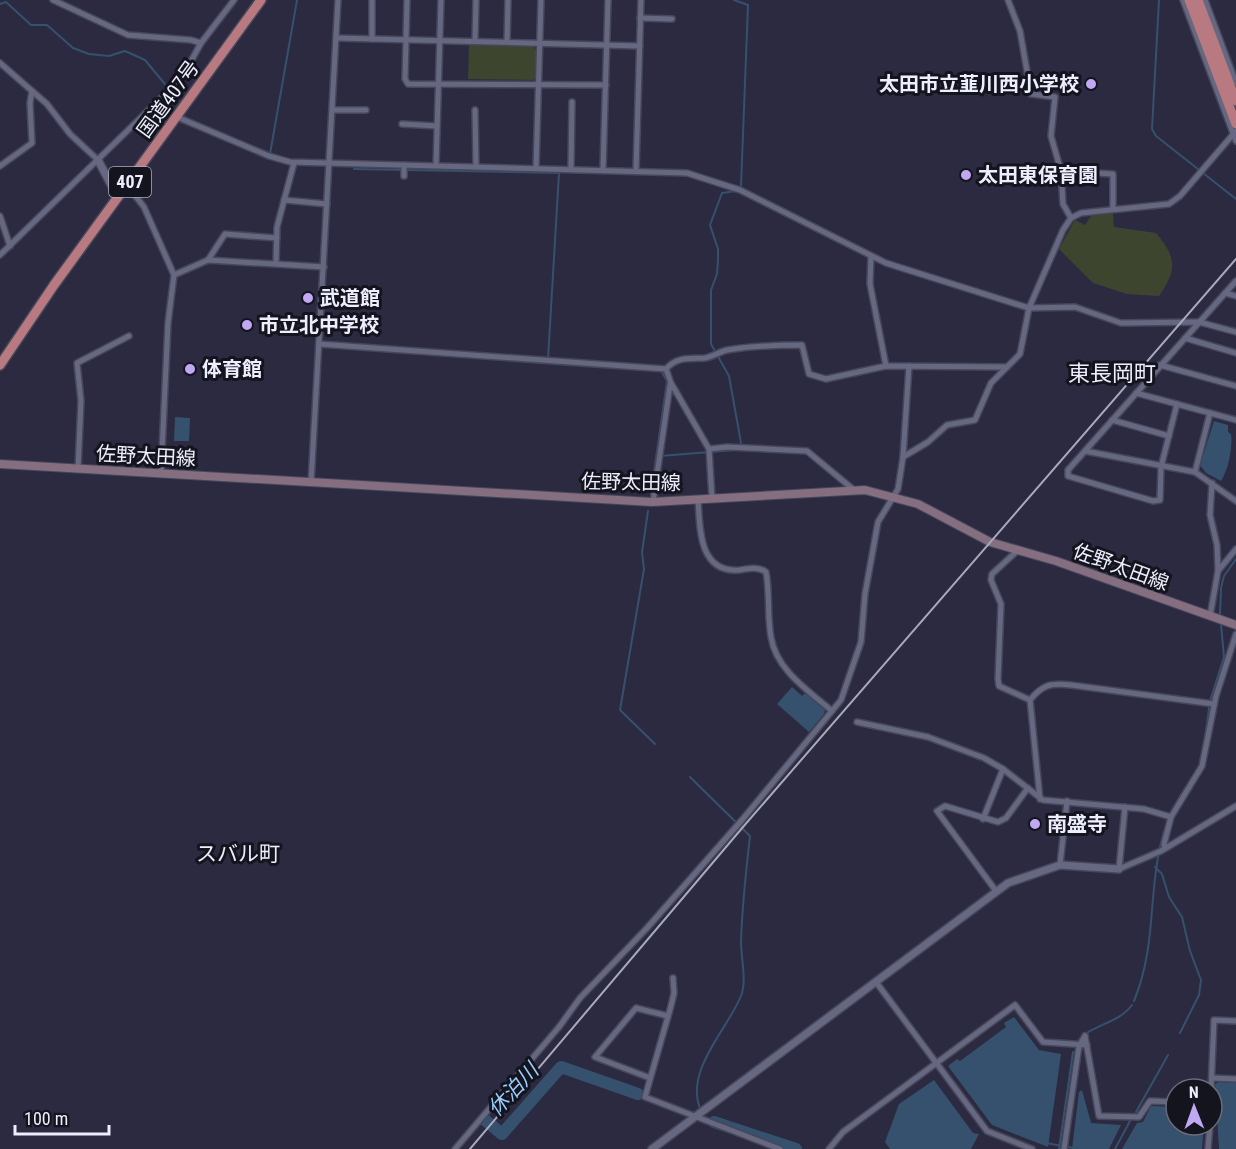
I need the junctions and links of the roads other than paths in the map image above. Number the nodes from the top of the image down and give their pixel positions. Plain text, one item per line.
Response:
1 (53, 0) edge
2 (234, 0) edge
3 (261, 0) edge
4 (338, 0) edge
5 (372, 0) edge
6 (407, 0) edge
7 (441, 0) edge
8 (476, 0) edge
9 (508, 0) edge
10 (541, 0) edge
11 (608, 0) edge
12 (641, 0) edge
13 (1008, 0) edge
14 (1183, 0) edge
15 (1189, 0) edge
16 (1198, 0) edge
17 (1205, 0) edge
18 (640, 18) junction
19 (672, 19) dead end
20 (337, 38) junction
21 (372, 39) junction
22 (406, 40) junction
23 (440, 40) junction
24 (474, 41) junction
25 (507, 42) junction
26 (201, 43) junction
27 (540, 43) junction
28 (607, 45) junction
29 (640, 46) junction
30 (0, 63) edge
31 (539, 83) junction
32 (1236, 83) edge
33 (438, 85) junction
34 (606, 85) junction
35 (32, 91) junction
36 (1236, 101) edge
37 (572, 102) dead end
38 (333, 110) junction
39 (366, 110) dead end
40 (475, 110) dead end
41 (177, 117) junction
42 (402, 124) dead end
43 (437, 126) junction
44 (1235, 126) edge
45 (1236, 141) edge
46 (98, 160) junction
47 (294, 162) junction
48 (331, 164) junction
49 (404, 165) junction
50 (436, 165) junction
51 (0, 166) edge
52 (476, 166) junction
53 (536, 168) junction
54 (571, 168) junction
55 (603, 169) junction
56 (636, 170) junction
57 (1061, 171) junction
58 (404, 176) dead end
59 (127, 185) junction
60 (118, 198) junction
61 (284, 200) junction
62 (327, 204) junction
63 (1113, 209) junction
64 (0, 216) edge
65 (1071, 218) junction
66 (277, 238) junction
67 (10, 246) junction
68 (0, 255) edge
69 (871, 256) junction
70 (208, 260) junction
71 (276, 264) junction
72 (324, 267) junction
73 (174, 275) junction
74 (1236, 280) edge
75 (1225, 293) junction
76 (1236, 296) edge
77 (1029, 308) junction
78 (1199, 322) junction
79 (1236, 332) edge
80 (129, 336) dead end
81 (1185, 338) junction
82 (319, 345) junction
83 (1236, 353) edge
84 (0, 365) edge
85 (1160, 365) junction
86 (886, 366) junction
87 (909, 366) junction
88 (1007, 367) junction
89 (666, 369) junction
90 (671, 383) junction
91 (1236, 386) edge
92 (1136, 393) junction
93 (1177, 404) junction
94 (1210, 413) junction
95 (1236, 419) edge
96 (1112, 420) junction
97 (1236, 426) edge
98 (1168, 436) junction
99 (1085, 451) junction
100 (710, 452) junction
101 (903, 457) junction
102 (0, 464) edge
103 (1161, 466) junction
104 (78, 469) junction
105 (1195, 472) junction
106 (161, 473) junction
107 (311, 483) junction
108 (1212, 483) junction
109 (854, 490) junction
110 (895, 496) junction
111 (712, 498) junction
112 (698, 499) junction
113 (1236, 501) edge
114 (653, 502) junction
115 (1236, 549) edge
116 (1018, 550) junction
117 (1218, 572) junction
118 (1210, 616) junction
119 (1236, 625) edge
120 (1236, 634) edge
121 (1030, 700) junction
122 (1214, 704) junction
123 (832, 711) junction
124 (857, 722) dead end
125 (1003, 769) junction
126 (1028, 788) junction
127 (1040, 799) junction
128 (1067, 801) junction
129 (1236, 806) edge
130 (1125, 807) junction
131 (1171, 817) junction
132 (983, 819) junction
133 (1165, 848) junction
134 (1060, 866) junction
135 (1119, 869) junction
136 (996, 891) junction
137 (673, 978) dead end
138 (876, 982) junction
139 (668, 1016) junction
140 (1236, 1021) edge
141 (1079, 1046) junction
142 (937, 1064) junction
143 (1212, 1077) edge
144 (650, 1078) junction
145 (1164, 1102) edge
146 (695, 1117) junction
147 (455, 1149) edge
148 (652, 1149) edge
149 (780, 1149) edge
150 (829, 1149) edge
151 (1032, 1149) edge
152 (1064, 1149) edge

1 - 26 street
2 - 26 street
3 - 41 highway, 国道407号 / 407
4 - 20 street
5 - 21 street
6 - 22 street
7 - 23 street
8 - 24 street
9 - 25 street
10 - 27 street
11 - 28 street
12 - 18 street
13 - 57 street
14 - 44 street
15 - 44 highway
16 - 36 highway
17 - 32 street
18 - 19 street
18 - 29 street
20 - 21 street
20 - 38 street
21 - 22 street
22 - 23 street
22 - 33 street
23 - 24 street
23 - 33 street
24 - 25 street
25 - 27 street
26 - 46 street
27 - 28 street
27 - 31 street
28 - 29 street
28 - 34 street
29 - 56 street
30 - 35 street
31 - 33 street
31 - 34 street
31 - 53 street
33 - 43 street
34 - 55 street
35 - 46 street
35 - 51 street
37 - 54 street
38 - 39 street
38 - 48 street
40 - 52 street
41 - 47 street
41 - 59 highway, 国道407号 / 407
42 - 43 street
43 - 50 street
44 - 45 street
44 - 63 street
46 - 60 street
46 - 67 street
47 - 48 street
47 - 61 street
48 - 49 street
48 - 62 street
49 - 50 street
49 - 58 street
50 - 52 street
52 - 53 street
53 - 54 street
54 - 55 street
55 - 56 street
56 - 69 street
57 - 63 street
57 - 65 street
59 - 60 highway, 国道407号 / 407
59 - 73 street
60 - 84 highway, 国道407号 / 407
61 - 62 street
61 - 66 street
62 - 72 street
63 - 65 street
64 - 67 street
65 - 77 street
66 - 70 street
66 - 71 street
67 - 68 street
69 - 77 street
69 - 86 street
70 - 71 street
70 - 73 street
71 - 72 street
72 - 82 street
73 - 106 street
74 - 75 street
75 - 76 street
75 - 78 street
77 - 78 street
77 - 88 street
78 - 79 street
78 - 81 street
80 - 104 street
81 - 83 street
81 - 85 street
82 - 89 street
82 - 107 street
85 - 91 street
85 - 92 street
86 - 87 street
86 - 89 street
87 - 88 street
87 - 101 street
88 - 101 street
89 - 90 street
90 - 100 street
90 - 114 street
92 - 93 street
92 - 96 street
93 - 94 street
93 - 98 street
94 - 95 street
94 - 105 street
95 - 97 street
96 - 98 street
96 - 99 street
98 - 103 street
99 - 103 street
99 - 103 street
100 - 109 street
100 - 111 street
101 - 110 street
102 - 104 main road, 佐野太田線
103 - 105 street
104 - 106 main road, 佐野太田線
105 - 108 street
106 - 107 main road, 佐野太田線
107 - 114 main road, 佐野太田線
108 - 113 street
108 - 117 street
109 - 110 main road, 佐野太田線
109 - 111 main road, 佐野太田線
110 - 116 main road, 佐野太田線
110 - 123 street
111 - 112 main road, 佐野太田線
112 - 114 main road, 佐野太田線
112 - 123 street
115 - 117 street
116 - 118 main road, 佐野太田線
116 - 121 street
117 - 118 street
118 - 119 main road, 佐野太田線
120 - 122 street
121 - 122 street
121 - 127 street
122 - 131 street
123 - 147 street
124 - 125 street
125 - 126 street
125 - 132 street
126 - 127 street
126 - 132 street
127 - 128 street
128 - 130 street
128 - 134 street
129 - 133 street
130 - 131 street
130 - 135 street
131 - 133 street
132 - 136 street
133 - 135 street
134 - 135 street
134 - 136 street
136 - 138 street
137 - 139 street
138 - 142 street
138 - 146 street
139 - 144 street
139 - 144 street
140 - 143 street
141 - 142 street
141 - 145 street
141 - 152 street
142 - 150 street
142 - 151 street
144 - 146 street
146 - 148 street
146 - 149 street

